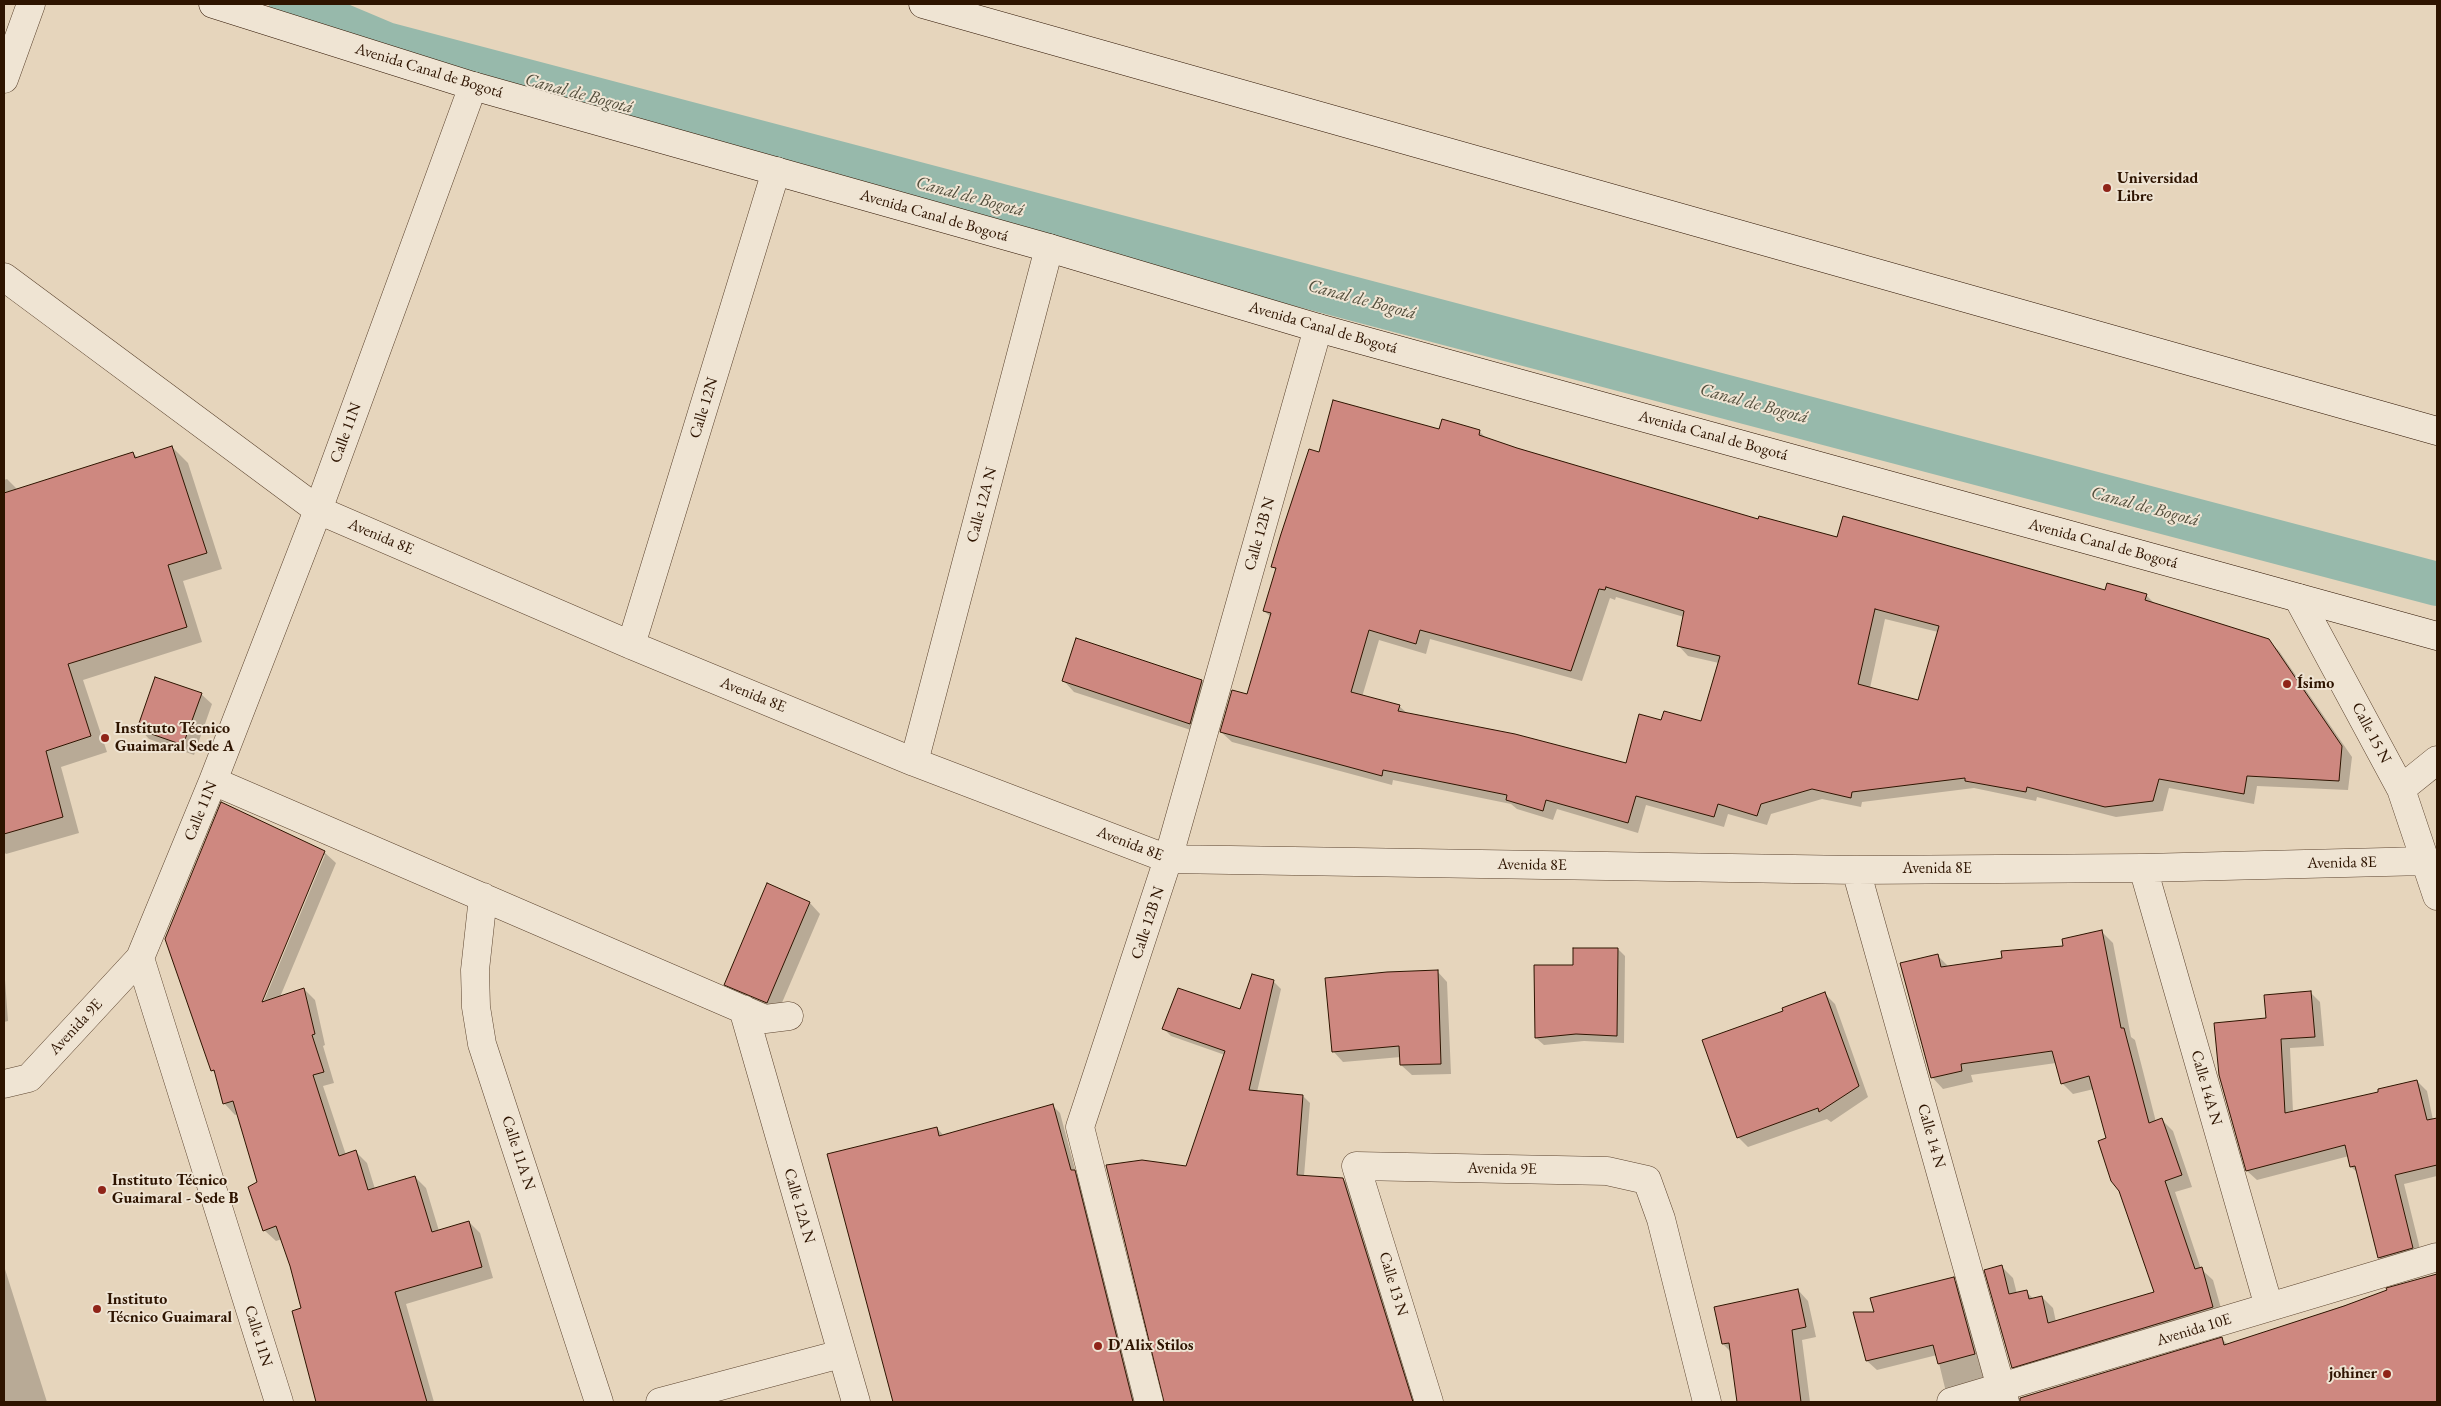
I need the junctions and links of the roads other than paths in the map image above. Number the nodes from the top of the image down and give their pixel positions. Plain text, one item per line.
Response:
1 (31, 4) edge
2 (213, 4) edge
3 (923, 4) edge
4 (4, 79) edge
5 (472, 86) junction
6 (776, 171) junction
7 (1049, 248) junction
8 (4, 277) edge
9 (1318, 328) junction
10 (2437, 431) edge
11 (318, 510) junction
12 (2298, 598) junction
13 (2437, 636) edge
14 (631, 645) junction
15 (2437, 760) edge
16 (914, 762) junction
17 (213, 781) junction
18 (2401, 789) junction
19 (1168, 859) junction
20 (2426, 861) junction
21 (2143, 868) junction
22 (1856, 870) junction
23 (2437, 896) edge
24 (483, 897) junction
25 (140, 958) junction
26 (743, 1009) junction
27 (788, 1016) dead end
28 (4, 1084) edge
29 (1356, 1166) joint
30 (2437, 1257) edge
31 (2269, 1307) junction
32 (841, 1354) junction
33 (2003, 1395) edge
34 (279, 1402) edge
35 (599, 1402) edge
36 (660, 1402) edge
37 (856, 1402) edge
38 (1149, 1402) edge
39 (1429, 1402) edge
40 (1707, 1402) edge
41 (1951, 1402) edge

1 - 4 street
2 - 5 street, Avenida Canal de Bogotá
3 - 10 street
5 - 6 street, Avenida Canal de Bogotá
5 - 11 street, Calle 11N
6 - 7 street, Avenida Canal de Bogotá
6 - 14 street, Calle 12N
7 - 9 street, Avenida Canal de Bogotá
7 - 16 street, Calle 12A N
8 - 11 street, Avenida 8E
9 - 12 street, Avenida Canal de Bogotá
9 - 19 street, Calle 12B N
11 - 14 street, Avenida 8E
11 - 17 street, Calle 11N
12 - 13 street, Avenida Canal de Bogotá
12 - 18 street, Calle 15 N
14 - 16 street, Avenida 8E
15 - 18 street
16 - 19 street, Avenida 8E
17 - 24 street
17 - 25 street, Calle 11N
18 - 20 street, Calle 15 N
19 - 22 street, Avenida 8E
19 - 38 street, Calle 12B N
20 - 21 street, Avenida 8E
20 - 23 street, Calle 15 N
21 - 22 street, Avenida 8E
21 - 31 street, Calle 14A N
22 - 33 street, Calle 14 N
24 - 26 street
24 - 35 street, Calle 11A N
25 - 28 street, Avenida 9E
25 - 34 street, Calle 11N
26 - 27 street
26 - 32 street, Calle 12A N
29 - 39 street, Calle 13 N
29 - 40 street, Avenida 9E
30 - 31 street, Avenida 10E
31 - 33 street, Avenida 10E
32 - 36 street
32 - 37 street, Calle 12A N
33 - 41 street, Avenida 10E

